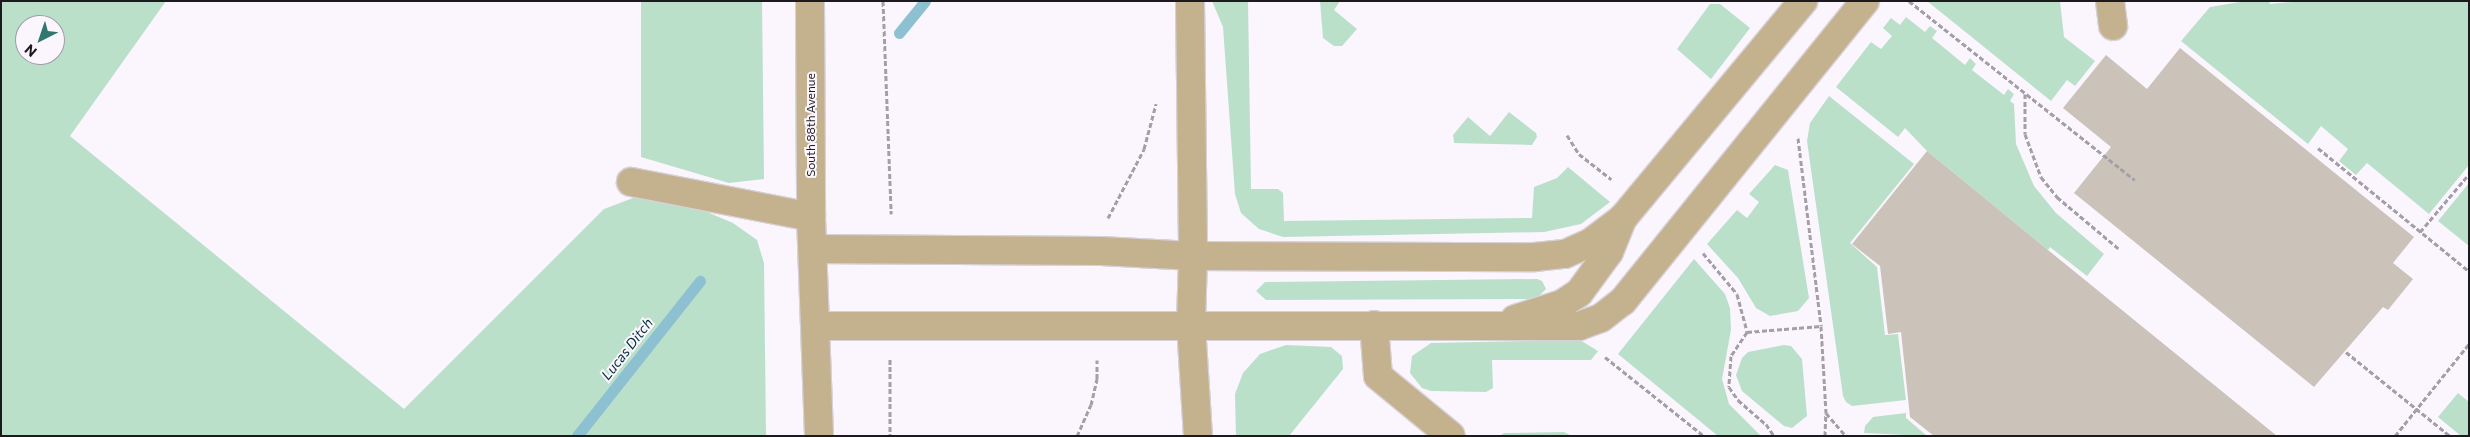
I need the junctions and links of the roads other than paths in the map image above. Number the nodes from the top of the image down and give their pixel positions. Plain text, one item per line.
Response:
1 (810, 1) edge
2 (1190, 1) edge
3 (1803, 1) edge
4 (1865, 1) edge
5 (630, 182) dead end
6 (811, 216) junction
7 (1623, 218) junction
8 (813, 250) junction
9 (1193, 256) junction
10 (1504, 323) junction
11 (1191, 324) junction
12 (1374, 325) junction
13 (816, 326) junction
14 (819, 436) edge
15 (1198, 436) edge
16 (1451, 436) edge

1 - 6 street, South 88th Avenue
2 - 9 street
3 - 7 street
4 - 10 street
5 - 6 street
6 - 8 street, South 88th Avenue
7 - 9 street
7 - 10 street
8 - 9 street
8 - 13 street, South 88th Avenue
9 - 11 street
10 - 12 street
11 - 12 street
11 - 13 street
11 - 15 street
12 - 16 street
13 - 14 street

